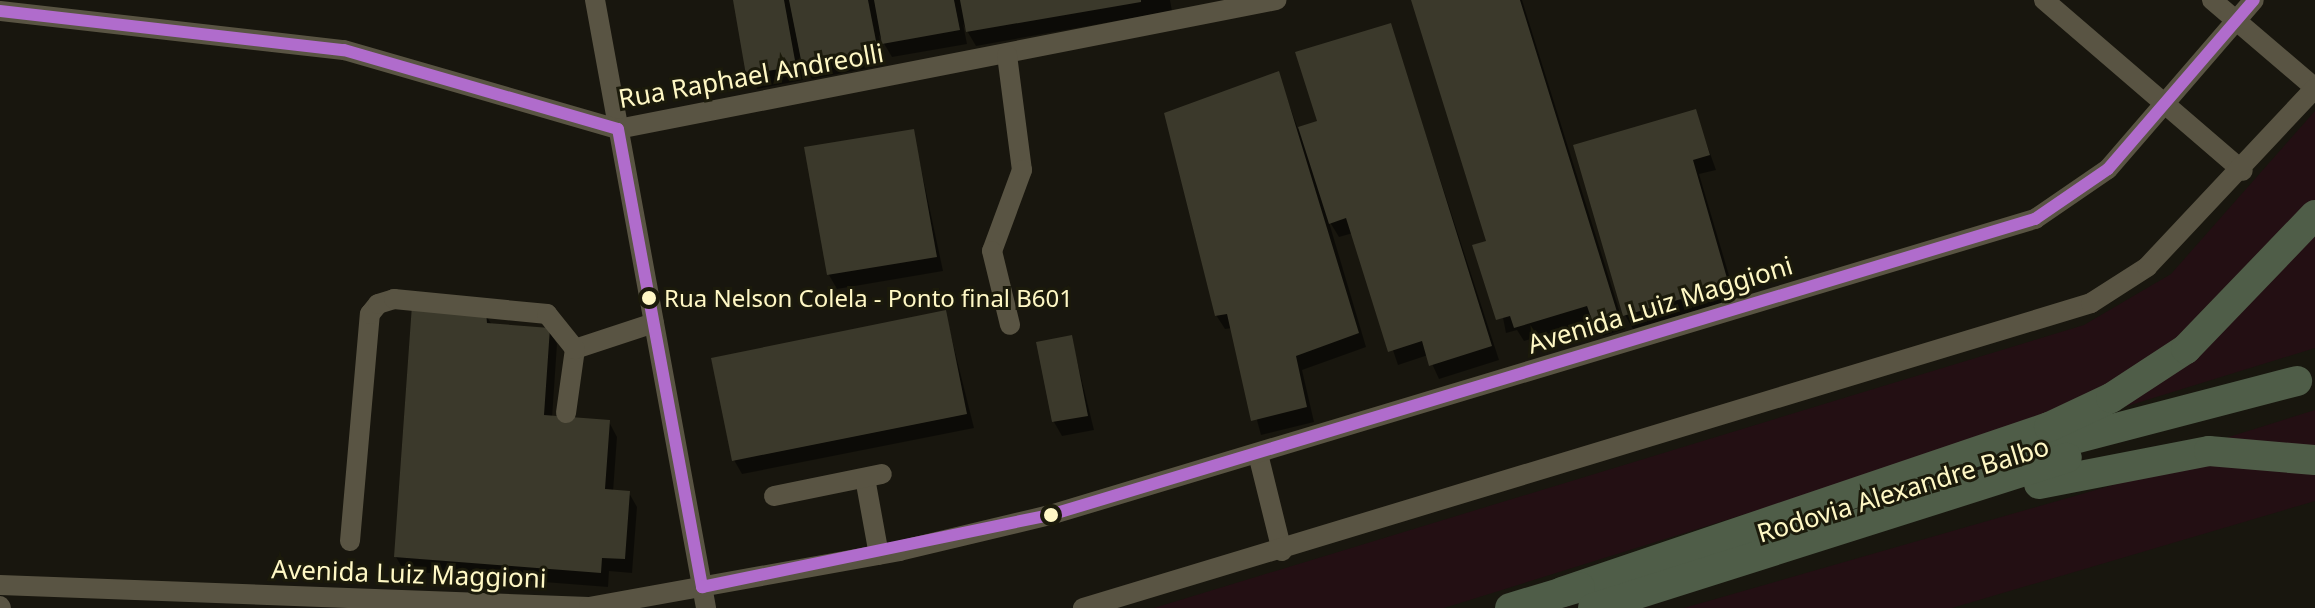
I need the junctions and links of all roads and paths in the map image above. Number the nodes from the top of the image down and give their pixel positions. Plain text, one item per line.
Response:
1 (595, 0) edge
2 (1276, 0) edge
3 (2044, 0) edge
4 (2212, 0) edge
5 (2254, 0) edge
6 (1234, 6) edge
7 (0, 11) edge
8 (2236, 21) junction
9 (1007, 55) junction
10 (2315, 88) edge
11 (2165, 104) junction
12 (618, 129) junction
13 (2243, 171) junction
14 (2315, 215) edge
15 (654, 323) junction
16 (1010, 325) dead end
17 (575, 349) junction
18 (2306, 378) edge
19 (566, 413) dead end
20 (1258, 454) junction
21 (2315, 460) edge
22 (774, 496) dead end
23 (1916, 509) junction
24 (350, 541) dead end
25 (1282, 551) junction
26 (879, 555) junction
27 (0, 585) edge
28 (1562, 592) junction
29 (704, 598) edge
30 (1083, 608) edge
31 (1510, 608) edge
32 (1593, 608) edge

1 - 12 street
2 - 6 street, Rua Raphael Andreolli
3 - 11 street
4 - 8 street
5 - 8 street, Avenida Luiz Maggioni
6 - 9 street, Rua Raphael Andreolli
7 - 12 street, Rua Raphael Andreolli
8 - 10 street
8 - 11 street, Avenida Luiz Maggioni
9 - 12 street, Rua Raphael Andreolli
9 - 16 street
10 - 13 street
11 - 13 street
11 - 20 street, Avenida Luiz Maggioni
12 - 15 street
13 - 25 street
14 - 28 highway
15 - 17 street
15 - 29 street
17 - 19 street
17 - 24 street
18 - 23 highway, Rodovia Alexandre Balbo
18 - 28 highway, Rodovia Alexandre Balbo
20 - 25 street
20 - 26 street, Avenida Luiz Maggioni
21 - 23 highway
22 - 26 street
23 - 32 highway, Rodovia Alexandre Balbo
25 - 30 street
26 - 29 street, Avenida Luiz Maggioni
27 - 29 street, Avenida Luiz Maggioni
28 - 31 highway, Rodovia Alexandre Balbo

